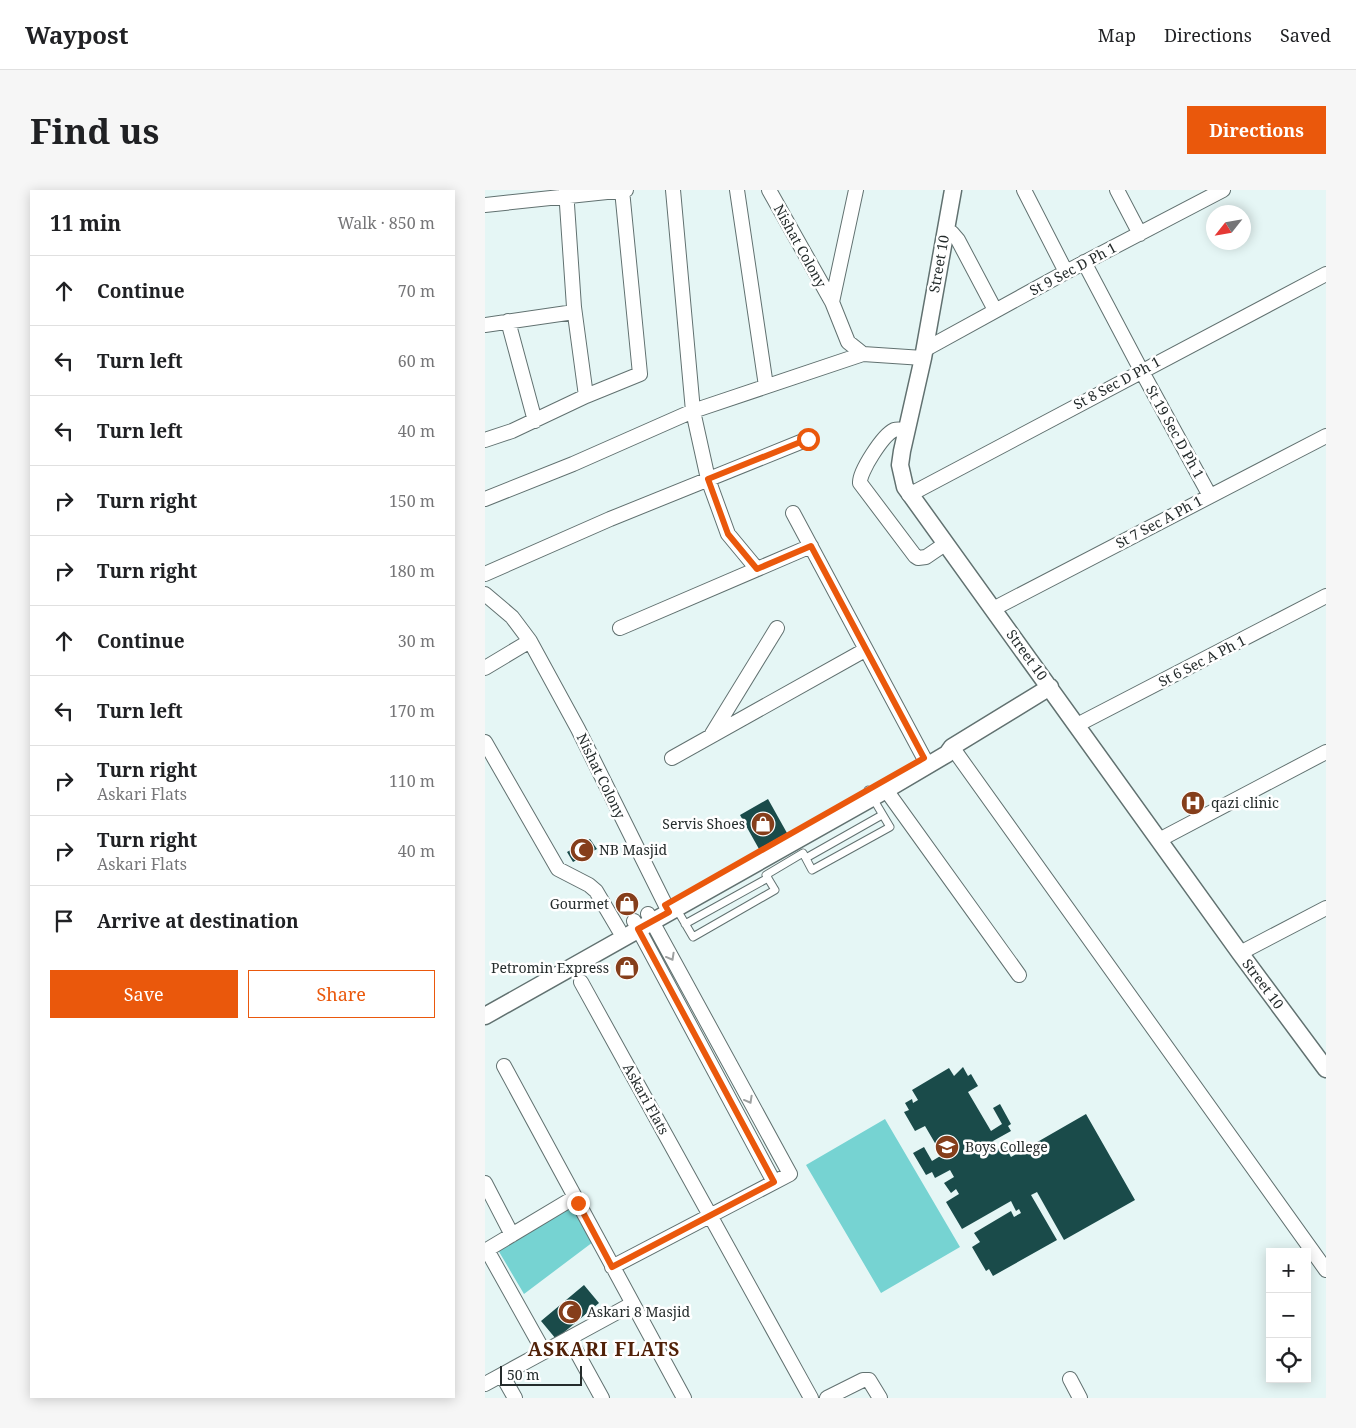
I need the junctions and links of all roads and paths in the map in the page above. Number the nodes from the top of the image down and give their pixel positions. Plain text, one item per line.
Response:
1 (623, 190) edge
2 (673, 190) edge
3 (737, 190) edge
4 (769, 190) edge
5 (856, 190) edge
6 (953, 190) edge
7 (1024, 190) edge
8 (1117, 190) edge
9 (1223, 190) edge
10 (566, 193) edge
11 (508, 196) edge
12 (485, 205) edge
13 (945, 231) junction
14 (1140, 234) junction
15 (1085, 262) junction
16 (1066, 272) junction
17 (1326, 274) edge
18 (832, 302) junction
19 (995, 310) junction
20 (575, 312) junction
21 (508, 321) junction
22 (485, 325) edge
23 (863, 354) junction
24 (923, 354) junction
25 (1141, 370) junction
26 (766, 386) junction
27 (586, 396) junction
28 (693, 411) junction
29 (535, 421) junction
30 (906, 430) junction
31 (1326, 436) edge
32 (808, 439) dead end
33 (485, 440) edge
34 (708, 479) junction
35 (909, 495) junction
36 (1210, 496) junction
37 (485, 499) edge
38 (793, 513) dead end
39 (945, 544) junction
40 (811, 546) junction
41 (757, 569) junction
42 (485, 574) edge
43 (485, 594) edge
44 (1326, 596) edge
45 (993, 609) junction
46 (620, 628) dead end
47 (777, 628) dead end
48 (530, 641) junction
49 (865, 650) junction
50 (485, 668) edge
51 (1050, 687) junction
52 (1077, 725) junction
53 (712, 735) junction
54 (485, 742) edge
55 (952, 747) junction
56 (1326, 752) edge
57 (672, 758) dead end
58 (924, 758) junction
59 (875, 793) junction
60 (882, 815) junction
61 (1159, 840) junction
62 (776, 855) junction
63 (806, 858) junction
64 (768, 878) junction
65 (670, 908) junction
66 (1326, 908) edge
67 (643, 921) junction
68 (685, 924) junction
69 (619, 930) junction
70 (1239, 953) junction
71 (1019, 975) dead end
72 (581, 982) dead end
73 (485, 1004) edge
74 (485, 1016) edge
75 (722, 1051) junction
76 (708, 1059) junction
77 (504, 1066) dead end
78 (1325, 1067) edge
79 (774, 1182) junction
80 (485, 1183) edge
81 (575, 1197) junction
82 (710, 1216) junction
83 (512, 1235) junction
84 (486, 1250) edge
85 (612, 1267) junction
86 (1325, 1270) edge
87 (632, 1304) junction
88 (569, 1338) junction
89 (544, 1352) junction
90 (502, 1375) junction
91 (1070, 1379) dead end
92 (485, 1384) edge
93 (515, 1398) edge
94 (602, 1398) edge
95 (684, 1398) edge
96 (811, 1398) edge
97 (827, 1398) edge
98 (880, 1398) edge
99 (1080, 1398) edge

1 - 10 street
1 - 27 street
2 - 28 street
3 - 26 street
4 - 18 street, Nishat Colony
5 - 18 street, Nishat Colony
6 - 13 street, Street 10
7 - 16 street
8 - 14 street
9 - 14 street, St 9 Sec D Ph 1
10 - 11 street
10 - 20 street
11 - 12 street
13 - 19 street
13 - 24 street, Street 10
14 - 15 street, St 9 Sec D Ph 1
15 - 16 street, St 9 Sec D Ph 1
15 - 25 street, St 19 Sec D Ph 1
16 - 19 street, St 9 Sec D Ph 1
17 - 25 street, St 8 Sec D Ph 1
18 - 23 street, Nishat Colony
19 - 24 street, St 9 Sec D Ph 1
20 - 21 street
20 - 27 street
21 - 22 street
21 - 29 street
23 - 24 street
23 - 26 street
24 - 30 street, Street 10
25 - 35 street, St 8 Sec D Ph 1
25 - 36 street, St 19 Sec D Ph 1
26 - 28 street
27 - 29 street
28 - 34 street
28 - 37 street
29 - 33 street
30 - 35 street, Street 10
30 - 39 street
31 - 36 street, St 7 Sec A Ph 1
32 - 34 street
34 - 41 street
34 - 42 street
35 - 39 street, Street 10
36 - 45 street, St 7 Sec A Ph 1
38 - 40 street
39 - 45 street, Street 10
40 - 41 street
40 - 49 street
41 - 46 street
43 - 48 street, Nishat Colony
44 - 52 street, St 6 Sec A Ph 1
45 - 51 street, Street 10
47 - 53 street
48 - 50 street
48 - 65 street, Nishat Colony
49 - 53 street
49 - 58 street
51 - 52 street, Street 10
51 - 55 street
52 - 61 street, Street 10
53 - 57 street
54 - 69 street
55 - 58 street
55 - 59 street
55 - 86 street
56 - 61 street
58 - 59 street
59 - 60 lane
59 - 62 street
59 - 71 street
60 - 63 lane
60 - 63 lane
61 - 70 street, Street 10
62 - 63 lane
62 - 64 lane
62 - 65 street
64 - 68 lane
64 - 68 lane
65 - 67 street
65 - 68 lane
66 - 70 street
67 - 69 street
67 - 74 street
67 -> 75 street
67 - 76 street
69 - 73 street
70 - 78 street, Street 10
72 - 82 street, Askari Flats
75 - 76 street
75 -> 79 street
76 - 79 street
77 - 81 street
79 - 82 street
80 - 83 street
81 - 83 street
81 - 85 street
82 - 85 street
82 - 96 street, Askari Flats
83 - 84 street
84 - 89 street
85 - 87 street
87 - 88 street
87 - 95 street
88 - 89 street
88 - 94 street
89 - 90 street
90 - 92 street
90 - 93 street
91 - 99 street
97 - 98 street

